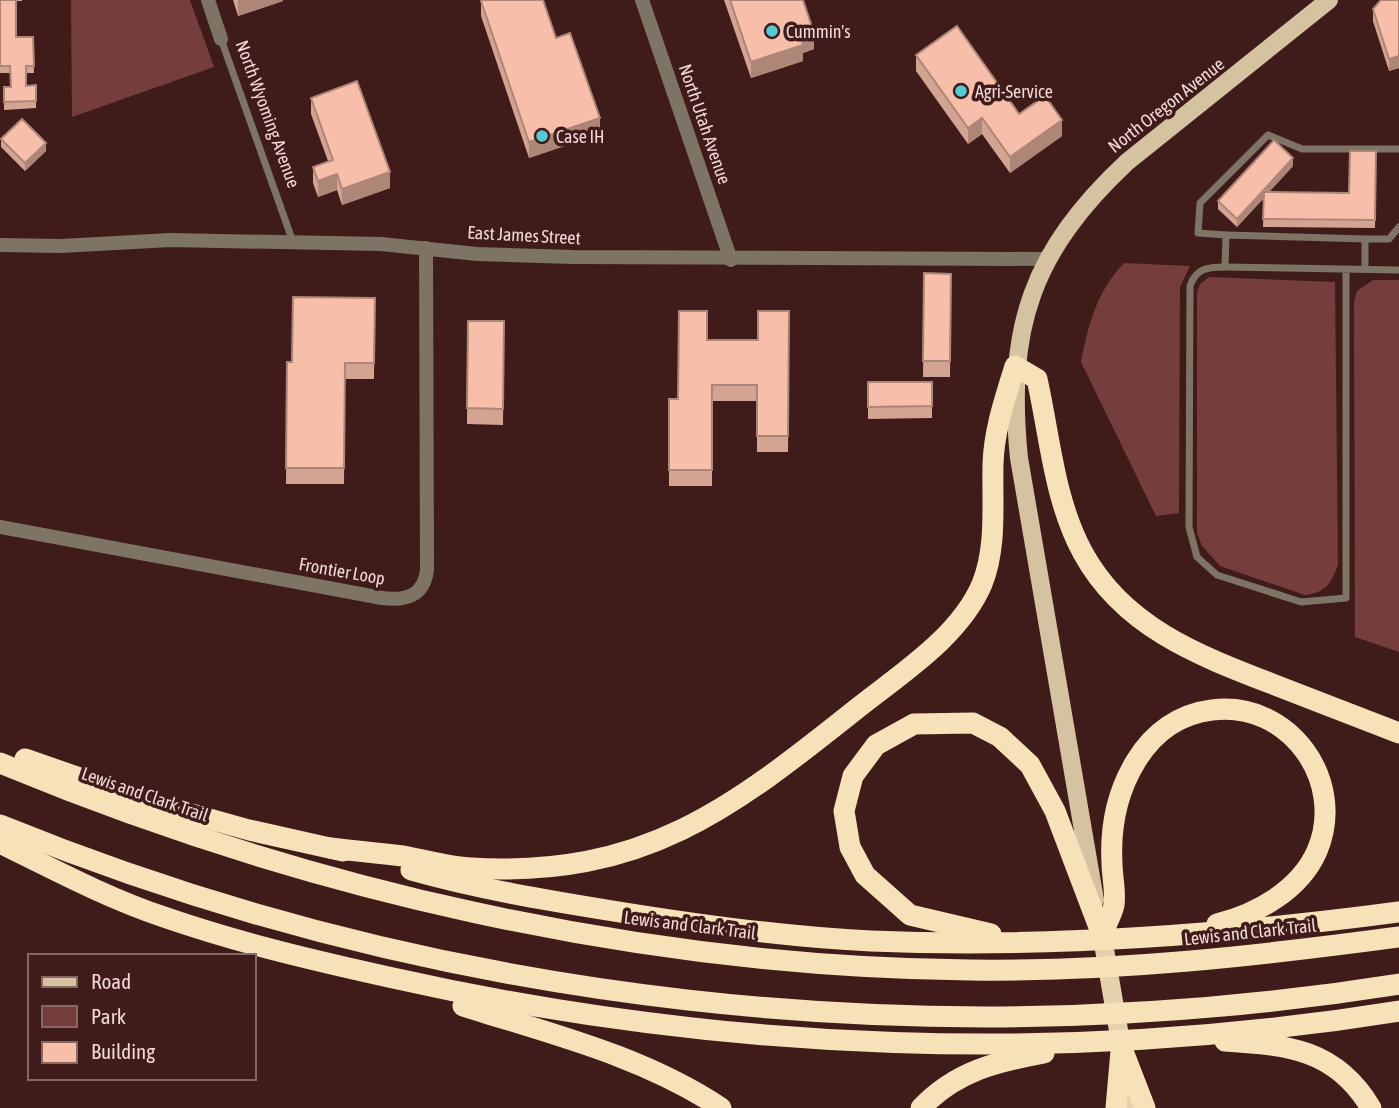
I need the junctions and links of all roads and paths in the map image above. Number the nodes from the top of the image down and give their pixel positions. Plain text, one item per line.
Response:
1 (208, 0) edge
2 (642, 0) edge
3 (1329, 0) edge
4 (221, 39) joint
5 (1399, 149) edge
6 (1399, 227) edge
7 (1226, 235) junction
8 (1365, 239) junction
9 (293, 242) junction
10 (0, 245) edge
11 (426, 248) junction
12 (1046, 259) junction
13 (731, 260) junction
14 (1226, 267) junction
15 (1346, 269) junction
16 (1365, 269) junction
17 (1399, 270) edge
18 (1015, 366) junction
19 (0, 527) edge
20 (1399, 733) edge
21 (0, 751) edge
22 (0, 763) edge
23 (0, 825) edge
24 (0, 844) edge
25 (330, 848) junction
26 (1084, 875) junction
27 (1399, 912) edge
28 (1102, 935) junction
29 (1172, 937) junction
30 (1399, 937) edge
31 (1038, 940) junction
32 (351, 969) junction
33 (1399, 984) edge
34 (1399, 1011) edge
35 (1170, 1038) junction
36 (1098, 1043) junction
37 (1121, 1046) joint
38 (1130, 1102) edge
39 (721, 1108) edge
40 (921, 1108) edge
41 (1371, 1108) edge

1 - 4 street, North Wyoming Avenue
2 - 13 street, North Utah Avenue
3 - 12 main road, North Oregon Avenue
4 - 9 lane, North Wyoming Avenue
5 - 7 lane
6 - 8 lane
7 - 8 lane
7 - 14 lane
8 - 16 lane
9 - 10 street, East James Street
9 - 11 street, East James Street
11 - 13 street, East James Street
11 - 19 street, Frontier Loop
12 - 13 street, East James Street
12 - 18 main road, North Oregon Avenue
14 - 15 lane
14 - 15 lane
15 - 16 lane
16 - 17 lane
18 - 20 highway
18 - 25 highway
18 - 26 main road, North Oregon Avenue
21 - 25 highway
22 - 30 highway, Lewis and Clark Trail
23 - 33 highway
24 - 32 highway
25 - 31 highway
26 - 28 highway
26 - 31 highway
27 - 29 highway
28 - 29 highway
28 - 37 highway
29 - 31 highway
32 - 36 highway
32 - 39 highway
34 - 35 highway
35 - 36 highway
35 - 41 highway
36 - 40 highway
37 - 38 highway

